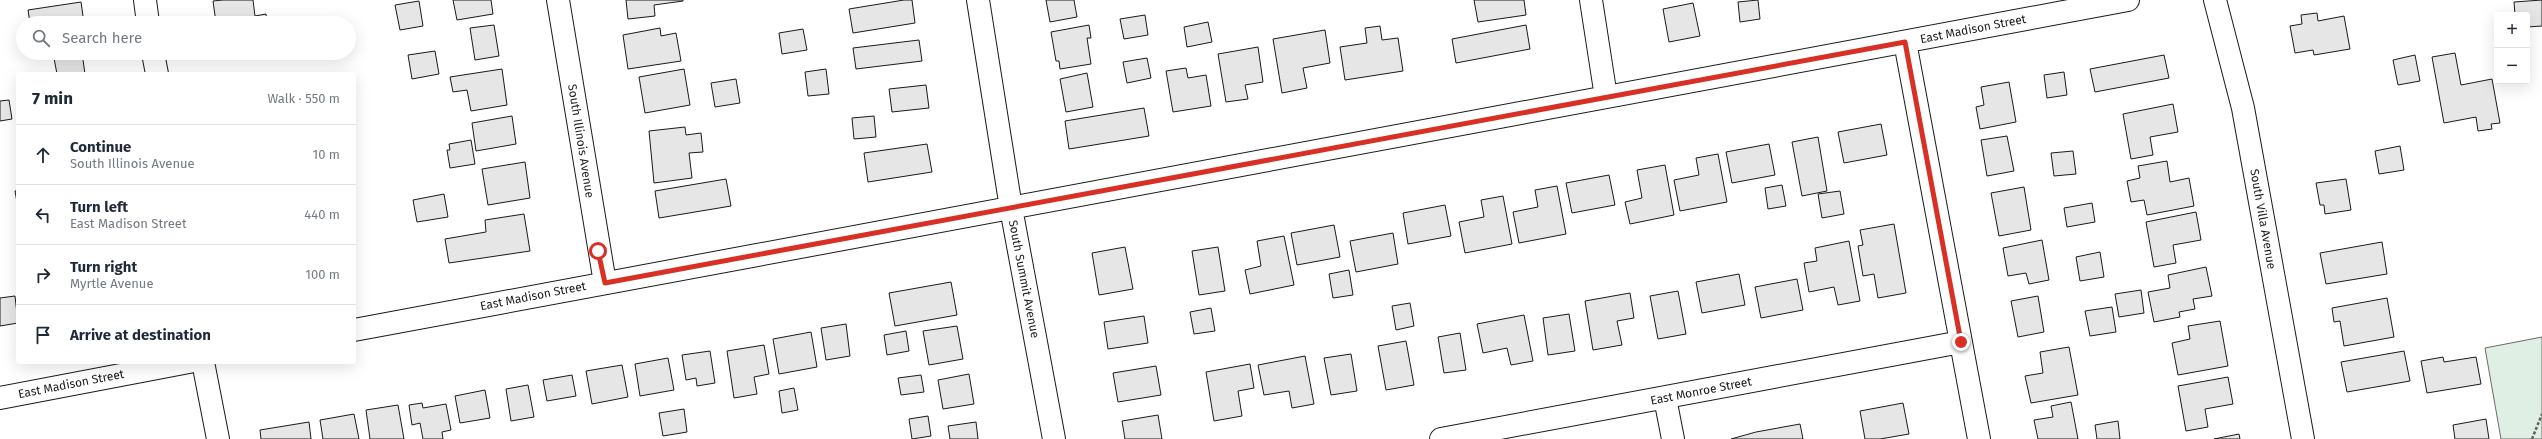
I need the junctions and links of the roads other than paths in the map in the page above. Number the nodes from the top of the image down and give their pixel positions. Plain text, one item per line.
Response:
1 (145, 0) edge
2 (558, 0) edge
3 (978, 0) edge
4 (1592, 0) edge
5 (2128, 0) edge
6 (2215, 0) edge
7 (147, 16) edge
8 (1905, 42) junction
9 (154, 60) edge
10 (157, 72) edge
11 (1606, 97) junction
12 (1011, 208) junction
13 (605, 283) junction
14 (356, 330) edge
15 (1961, 342) junction
16 (178, 364) edge
17 (203, 364) edge
18 (0, 398) edge
19 (1666, 398) junction
20 (218, 439) edge
21 (1054, 439) edge
22 (1441, 439) edge
23 (1673, 439) edge
24 (1979, 439) edge
25 (2303, 439) edge

1 - 7 street
2 - 13 street, South Illinois Avenue
3 - 12 street, South Summit Avenue
4 - 11 street
5 - 8 street, East Madison Street
6 - 25 street, South Villa Avenue
8 - 11 street, East Madison Street
8 - 15 street
9 - 10 street
11 - 12 street, East Madison Street
12 - 13 street, East Madison Street
12 - 21 street, South Summit Avenue
13 - 14 street, East Madison Street
15 - 19 street, East Monroe Street
15 - 24 street
16 - 18 street, East Madison Street
17 - 20 street
19 - 22 street, East Monroe Street
19 - 23 street

